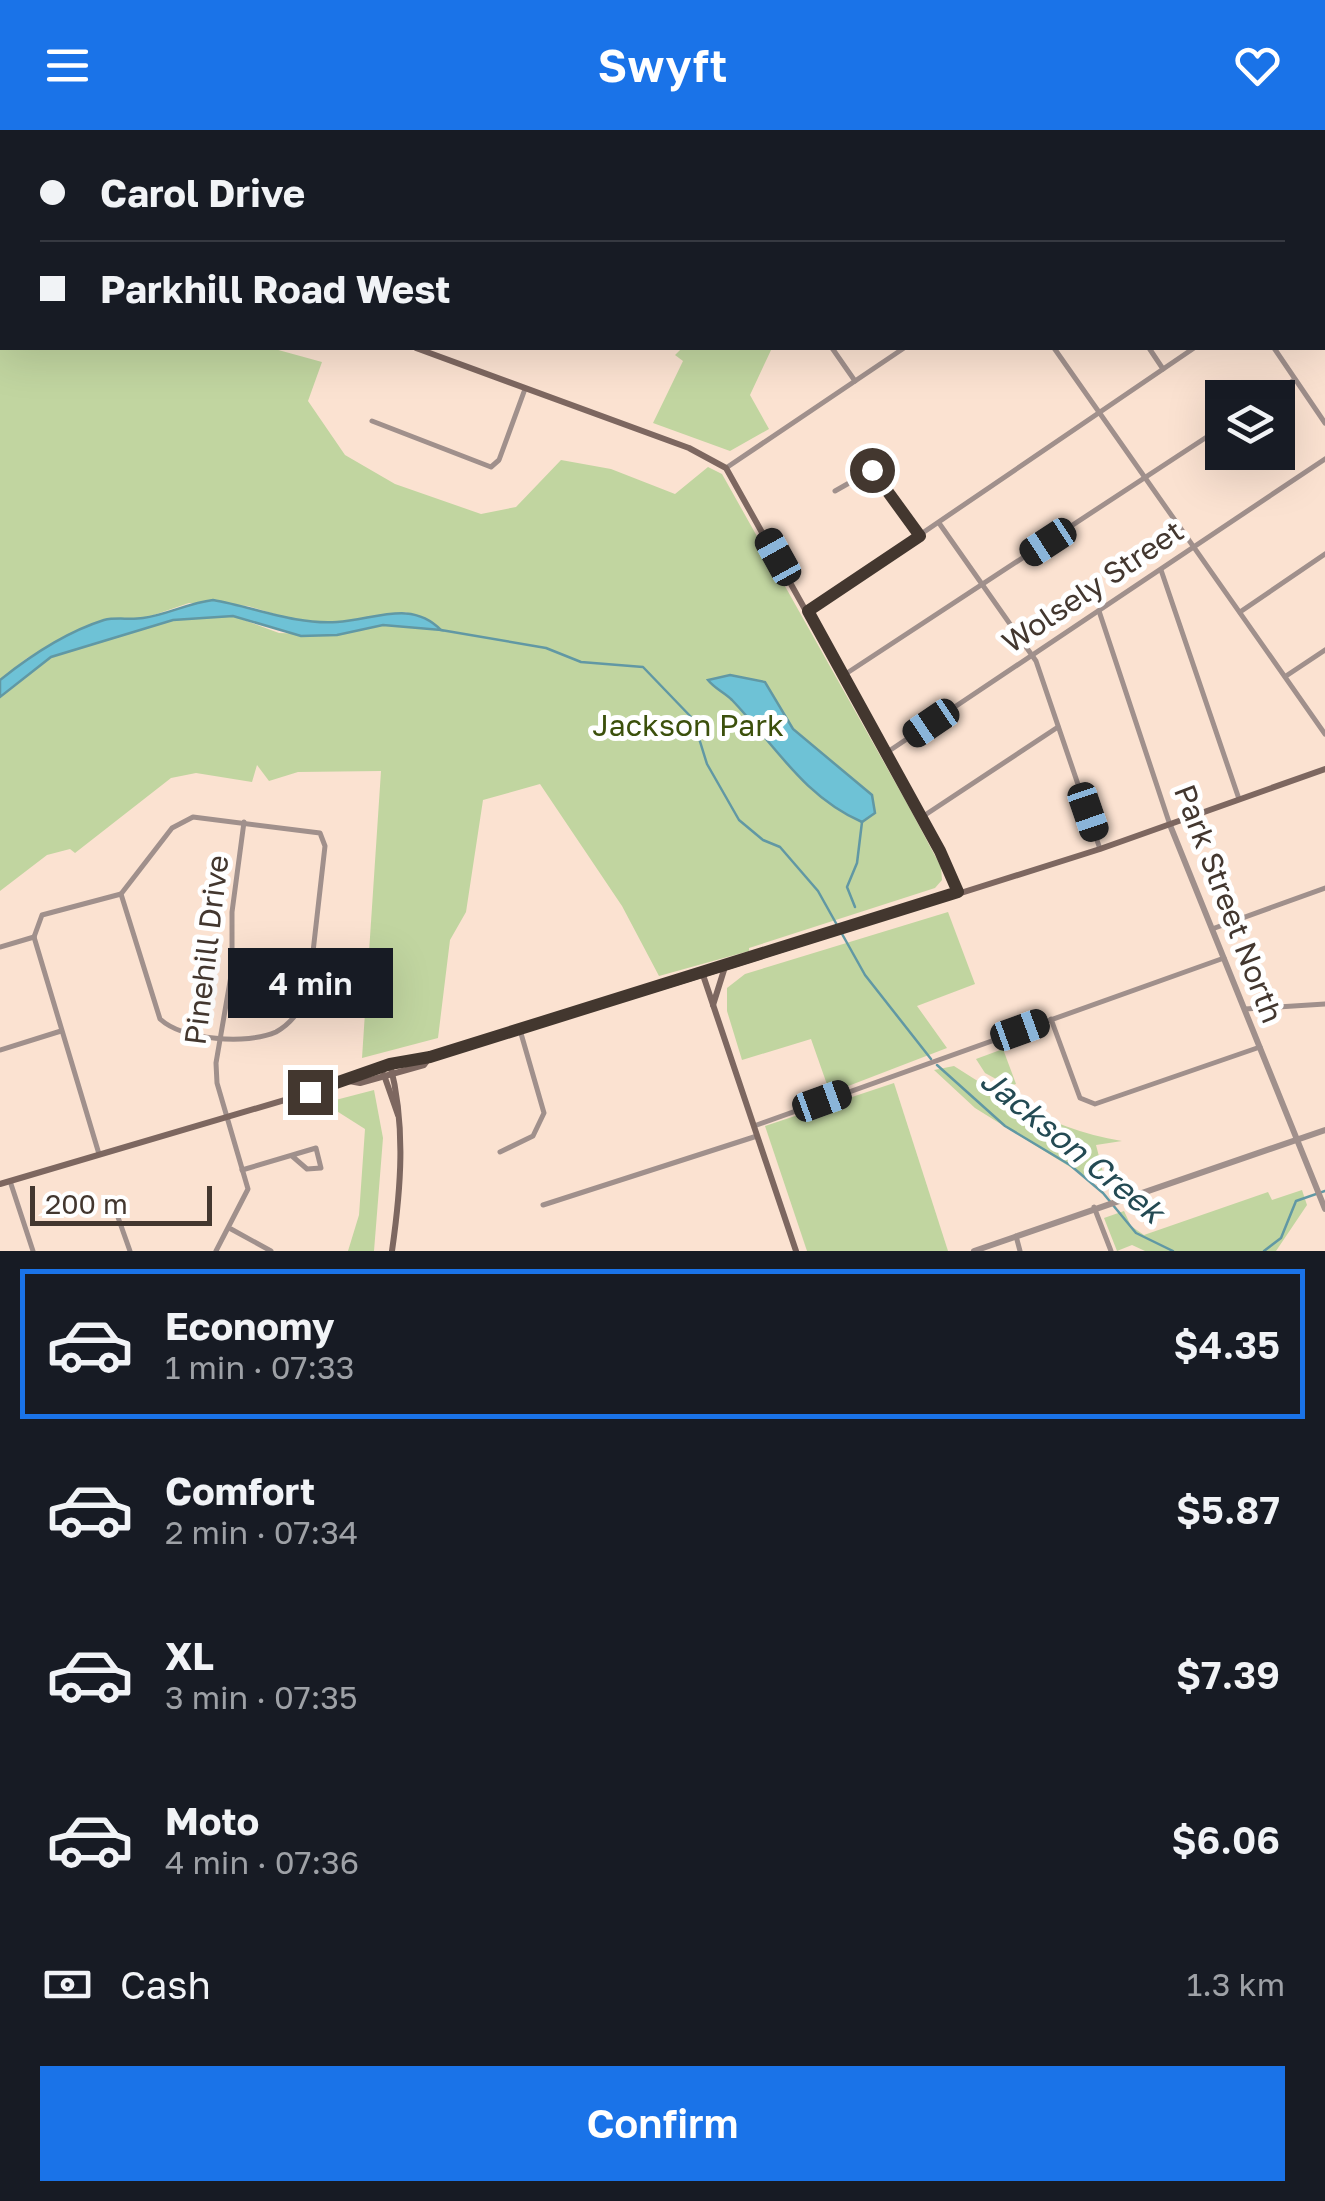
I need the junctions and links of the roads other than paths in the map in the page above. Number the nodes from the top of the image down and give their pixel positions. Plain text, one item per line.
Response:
1 (432, 350) edge
2 (833, 350) edge
3 (901, 350) edge
4 (1055, 350) edge
5 (1150, 350) edge
6 (1191, 350) edge
7 (1275, 350) edge
8 (1163, 369) junction
9 (1294, 379) joint
10 (855, 380) junction
11 (525, 389) junction
12 (1100, 414) junction
13 (372, 422) dead end
14 (1325, 423) edge
15 (1205, 439) edge
16 (1325, 459) edge
17 (726, 468) junction
18 (1146, 478) junction
19 (834, 491) dead end
20 (939, 524) junction
21 (920, 536) junction
22 (1194, 546) junction
23 (1325, 554) edge
24 (1160, 569) junction
25 (982, 586) junction
26 (808, 611) junction
27 (1098, 611) junction
28 (1240, 612) junction
29 (1325, 650) edge
30 (1032, 655) junction
31 (844, 676) junction
32 (1286, 676) junction
33 (1058, 727) junction
34 (1325, 734) edge
35 (886, 752) junction
36 (1325, 769) edge
37 (1239, 799) junction
38 (922, 818) junction
39 (244, 822) junction
40 (1170, 825) junction
41 (1100, 849) junction
42 (1325, 888) edge
43 (958, 892) junction
44 (120, 894) junction
45 (1212, 929) junction
46 (34, 937) junction
47 (0, 948) edge
48 (1224, 958) junction
49 (726, 967) junction
50 (703, 975) junction
51 (1325, 1004) edge
52 (713, 1007) junction
53 (1245, 1009) junction
54 (1051, 1019) junction
55 (520, 1030) junction
56 (62, 1031) junction
57 (219, 1036) junction
58 (1260, 1047) junction
59 (0, 1050) edge
60 (430, 1057) junction
61 (385, 1066) junction
62 (388, 1075) junction
63 (349, 1081) junction
64 (226, 1116) junction
65 (754, 1126) junction
66 (1325, 1130) edge
67 (757, 1136) junction
68 (1296, 1136) junction
69 (500, 1152) dead end
70 (99, 1154) junction
71 (292, 1156) junction
72 (242, 1170) junction
73 (10, 1181) junction
74 (0, 1184) edge
75 (542, 1205) dead end
76 (114, 1206) dead end
77 (1097, 1206) junction
78 (1325, 1209) edge
79 (231, 1229) junction
80 (1016, 1236) junction
81 (33, 1251) edge
82 (130, 1251) edge
83 (216, 1251) edge
84 (271, 1251) edge
85 (392, 1251) edge
86 (796, 1251) edge
87 (974, 1251) edge
88 (1020, 1251) edge
89 (1111, 1251) edge

1 - 11 main road
2 - 10 street
3 - 10 street
4 - 12 street
5 - 8 street
6 - 8 street
7 - 9 street
8 - 12 street
9 - 14 street
10 - 17 street
11 - 13 street
11 - 17 main road
12 - 18 street
12 - 20 street
15 - 18 street
16 - 22 street, Wolsely Street
17 - 26 main road
18 - 22 street
18 - 25 street
19 - 21 street
20 - 21 street
20 - 25 street
21 - 26 street
22 - 24 street, Wolsely Street
22 - 28 street
23 - 28 street
24 - 27 street, Wolsely Street
24 - 37 street
25 - 30 street
25 - 31 street
26 - 31 main road
27 - 30 street, Wolsely Street
27 - 40 street, Park Street North
28 - 32 street
29 - 32 street
30 - 33 street
30 - 35 street, Wolsely Street
31 - 35 main road
32 - 34 street
33 - 38 street
33 - 41 street
35 - 38 main road
36 - 37 main road
37 - 40 main road
38 - 43 main road
39 - 44 street
39 - 57 street, Pinehill Drive
39 - 57 street
40 - 41 main road
40 - 45 street, Park Street North
41 - 43 main road
42 - 45 street
43 - 49 main road
44 - 46 street
44 - 57 street
45 - 48 street, Park Street North
46 - 47 street
46 - 56 street
48 - 53 street, Park Street North
48 - 54 street
49 - 50 main road
49 - 52 main road
50 - 52 main road
50 - 55 main road
51 - 53 street
52 - 65 main road
53 - 58 street, Park Street North
54 - 58 street
54 - 65 street
55 - 60 main road
55 - 69 street
56 - 59 street
56 - 70 street
57 - 64 street, Pinehill Drive
58 - 68 street, Park Street North
60 - 61 main road
60 - 62 main road
61 - 62 main road
61 - 63 main road
62 - 63 main road
62 - 85 main road
63 - 64 main road
64 - 70 main road
64 - 72 street, Pinehill Drive
65 - 67 main road
66 - 68 street
67 - 75 street
67 - 86 main road
68 - 77 street
68 - 78 street, Park Street North
70 - 73 main road
71 - 71 street
71 - 72 street
72 - 79 street, Pinehill Drive
73 - 74 main road
73 - 81 street
76 - 82 street
77 - 80 street
77 - 89 street
79 - 83 street, Pinehill Drive
79 - 84 street
80 - 87 street
80 - 88 street

